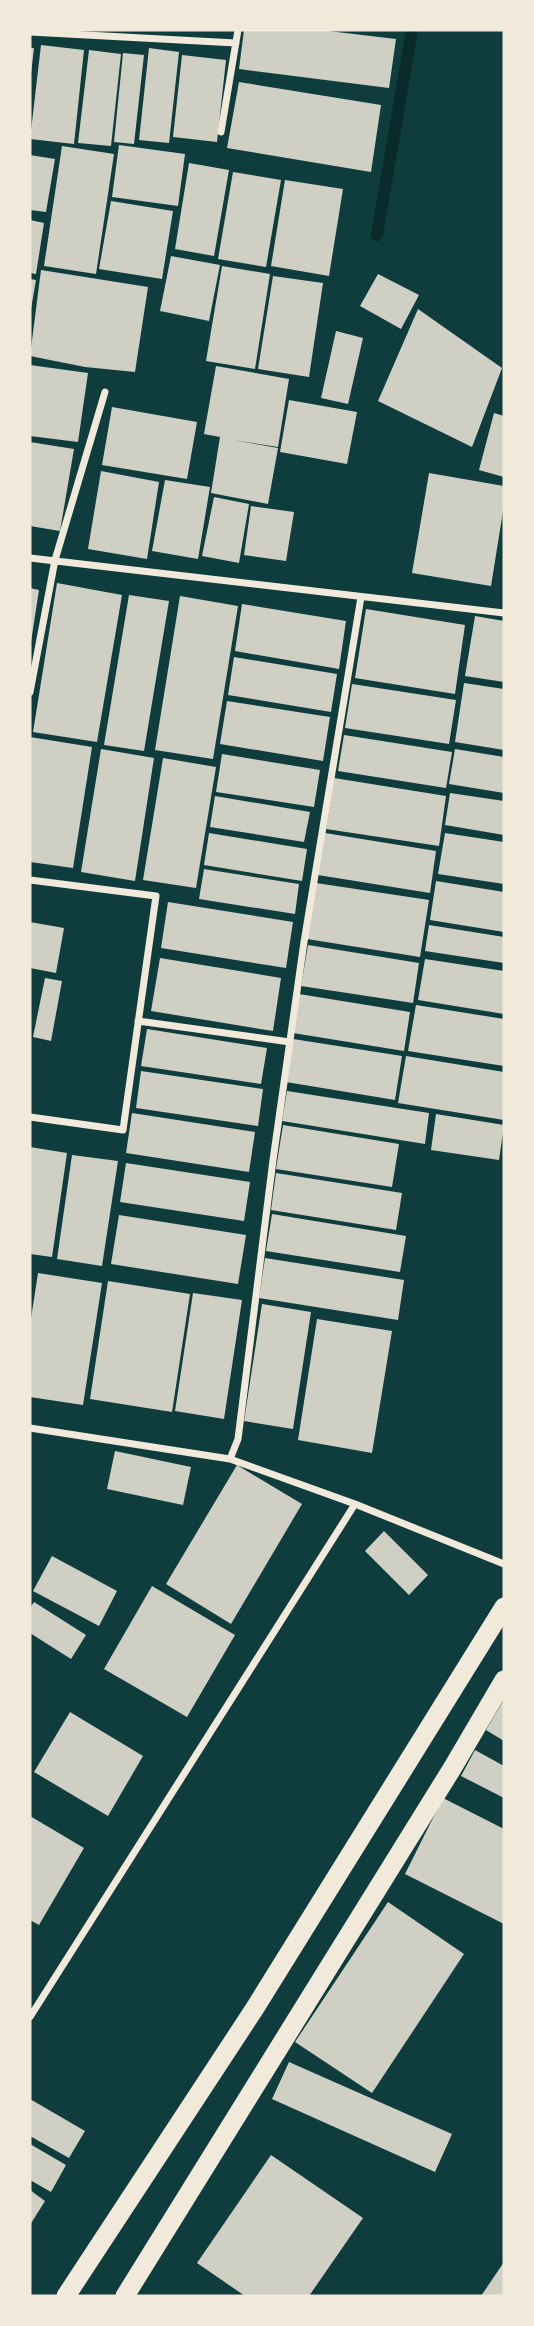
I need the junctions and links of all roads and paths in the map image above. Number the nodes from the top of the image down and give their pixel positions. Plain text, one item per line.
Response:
1 (238, 30) edge
2 (30, 33) edge
3 (236, 43) junction
4 (221, 132) dead end
5 (104, 392) dead end
6 (30, 558) edge
7 (55, 560) junction
8 (361, 597) junction
9 (504, 613) edge
10 (30, 692) edge
11 (30, 880) edge
12 (138, 1021) junction
13 (290, 1042) junction
14 (30, 1117) edge
15 (30, 1428) edge
16 (230, 1459) junction
17 (355, 1504) junction
18 (504, 1564) edge
19 (504, 1607) edge
20 (504, 1680) edge
21 (30, 2017) edge
22 (66, 2296) edge
23 (125, 2296) edge

1 - 3 street
2 - 3 street
3 - 4 street
5 - 7 street
6 - 7 street
7 - 8 street
7 - 10 street
8 - 9 street
8 - 13 street
11 - 12 street
12 - 13 street
12 - 14 street
13 - 16 street
15 - 16 street
16 - 17 street
17 - 18 street
17 - 21 street
19 - 22 highway
20 - 23 highway

